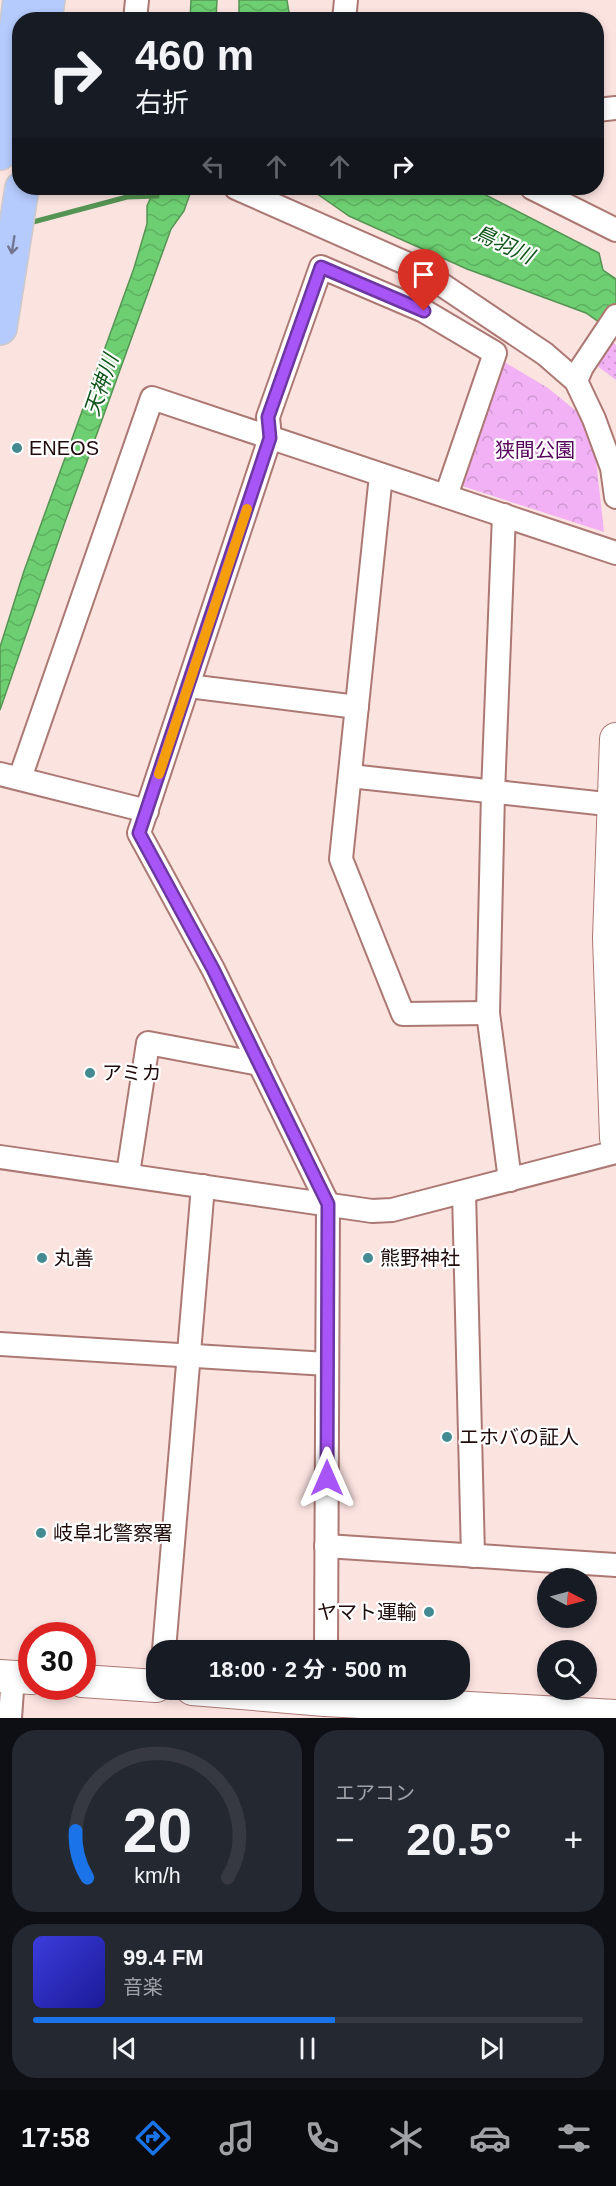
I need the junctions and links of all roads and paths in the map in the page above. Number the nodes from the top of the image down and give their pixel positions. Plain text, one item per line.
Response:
1 (12, 62) edge
2 (0, 155) edge
3 (21, 195) edge
4 (252, 195) edge
5 (546, 195) edge
6 (616, 230) edge
7 (616, 316) edge
8 (0, 328) edge
9 (579, 374) junction
10 (270, 438) junction
11 (381, 475) junction
12 (446, 496) junction
13 (616, 497) edge
14 (504, 515) junction
15 (616, 553) edge
16 (188, 686) junction
17 (357, 707) junction
18 (616, 739) edge
19 (9, 776) edge
20 (350, 776) junction
21 (493, 793) junction
22 (615, 805) edge
23 (147, 811) junction
24 (488, 1013) junction
25 (260, 1064) junction
26 (616, 1138) edge
27 (616, 1152) edge
28 (0, 1157) edge
29 (128, 1174) junction
30 (510, 1180) junction
31 (203, 1186) junction
32 (464, 1192) junction
33 (328, 1204) junction
34 (0, 1344) edge
35 (188, 1356) junction
36 (327, 1364) junction
37 (326, 1546) junction
38 (472, 1556) junction
39 (616, 1565) edge
40 (165, 1640) edge
41 (326, 1640) edge
42 (15, 1677) edge
43 (96, 1682) edge
44 (146, 1685) edge
45 (305, 1700) edge
46 (325, 1702) edge
47 (616, 1716) edge
48 (10, 1718) edge

1 - 2 main road
3 -> 8 main road
4 - 9 street
5 - 6 street
7 - 9 street
9 - 13 street
10 - 11 street
10 - 12 street
10 - 16 street
10 - 19 street
11 - 12 street
11 - 17 street
12 - 14 street
14 - 15 street
14 - 21 street
16 - 17 street
16 - 23 street
17 - 20 street
18 - 22 street
19 - 23 street
20 - 21 street
20 - 24 street
21 - 22 street
21 - 24 street
22 - 26 street
23 - 25 street
24 - 30 street
25 - 29 street
25 - 33 street
27 - 30 street
28 - 29 street
29 - 31 street
30 - 32 street
31 - 33 street
31 - 35 street
32 - 33 street
32 - 38 street
33 - 36 street
34 - 35 street
35 - 36 street
35 - 40 street
36 - 37 street
37 - 38 street
37 - 41 street
38 - 39 street
42 - 48 street
43 - 44 street
45 - 46 street
46 - 47 street

